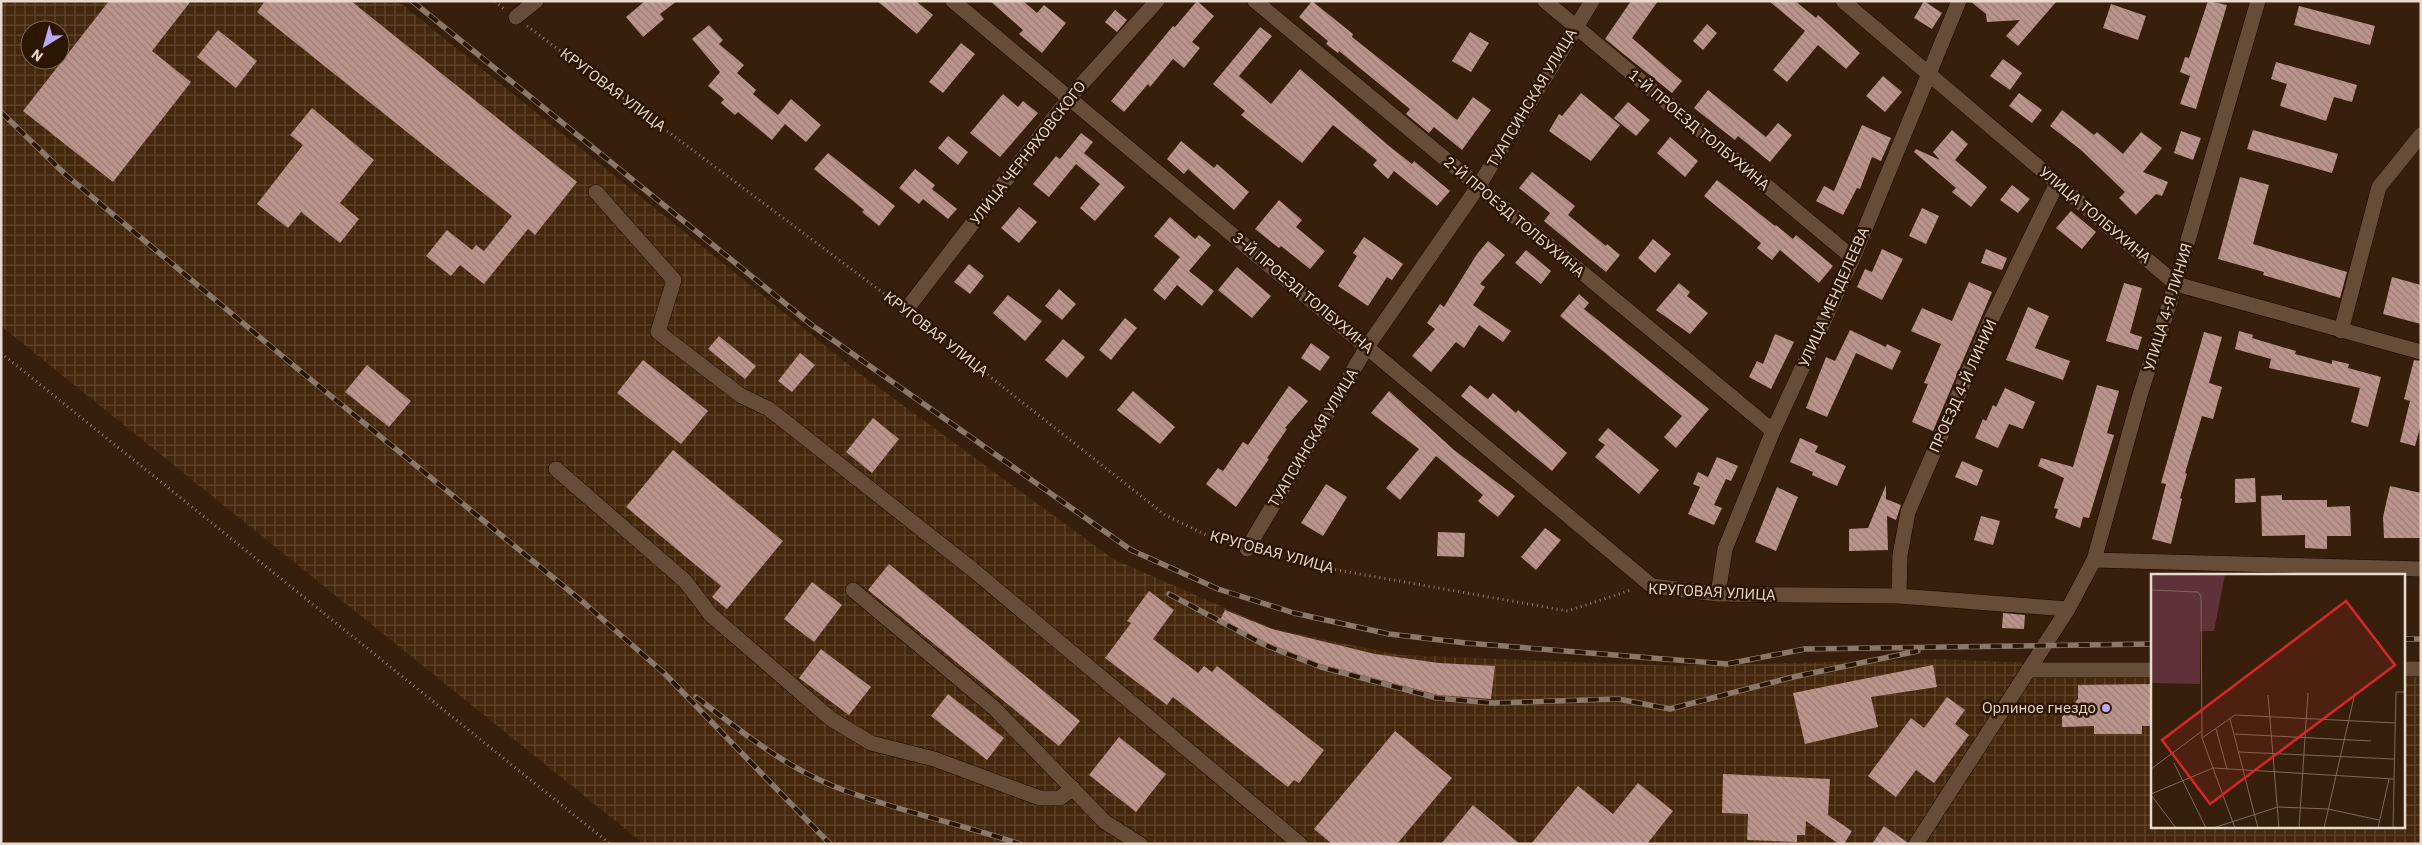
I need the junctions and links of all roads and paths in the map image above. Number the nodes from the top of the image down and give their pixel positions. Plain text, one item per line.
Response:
1 (495, 1) edge
2 (536, 1) edge
3 (953, 1) edge
4 (1157, 1) edge
5 (1255, 1) edge
6 (1545, 1) edge
7 (1592, 1) edge
8 (1843, 1) edge
9 (1958, 1) edge
10 (2258, 1) edge
11 (516, 18) junction
12 (1576, 27) junction
13 (1928, 74) junction
14 (1069, 98) junction
15 (2421, 135) edge
16 (2058, 184) junction
17 (1478, 187) junction
18 (596, 192) dead end
19 (1853, 258) junction
20 (2176, 284) junction
21 (906, 310) junction
22 (2341, 331) junction
23 (1367, 347) junction
24 (2421, 352) edge
25 (1, 353) edge
26 (1774, 431) junction
27 (556, 469) dead end
28 (1247, 549) junction
29 (2094, 560) junction
30 (2421, 569) edge
31 (1652, 586) junction
32 (853, 590) dead end
33 (1718, 594) junction
34 (1899, 596) junction
35 (2068, 609) junction
36 (2404, 669) edge
37 (2421, 669) edge
38 (2028, 670) junction
39 (2151, 670) edge
40 (1073, 788) junction
41 (610, 844) edge
42 (1140, 844) edge
43 (1300, 844) edge
44 (1916, 844) edge

1 - 11 path, КРУГОВАЯ УЛИЦА
2 - 11 street
3 - 14 street, 3-Й ПРОЕЗД ТОЛБУХИНА
4 - 14 street, УЛИЦА ЧЕРНЯХОВСКОГО
5 - 17 street, 2-Й ПРОЕЗД ТОЛБУХИНА
6 - 12 street, 1-Й ПРОЕЗД ТОЛБУХИНА
7 - 12 street, ТУАПСИНСКАЯ УЛИЦА
8 - 13 street, УЛИЦА ТОЛБУХИНА
9 - 13 street, УЛИЦА МЕНДЕЛЕЕВА
10 - 20 street, УЛИЦА 4-Я ЛИНИЯ
11 - 21 path, КРУГОВАЯ УЛИЦА
12 - 17 street, ТУАПСИНСКАЯ УЛИЦА
12 - 19 street, 1-Й ПРОЕЗД ТОЛБУХИНА
13 - 16 street, УЛИЦА ТОЛБУХИНА
13 - 19 street, УЛИЦА МЕНДЕЛЕЕВА
14 - 21 street, УЛИЦА ЧЕРНЯХОВСКОГО
14 - 23 street, 3-Й ПРОЕЗД ТОЛБУХИНА
15 - 22 street
16 - 20 street, УЛИЦА ТОЛБУХИНА
16 - 34 street, ПРОЕЗД 4-Й ЛИНИИ
17 - 23 street, ТУАПСИНСКАЯ УЛИЦА
17 - 26 street, 2-Й ПРОЕЗД ТОЛБУХИНА
18 - 43 street
19 - 26 street, УЛИЦА МЕНДЕЛЕЕВА
20 - 22 street, УЛИЦА ТОЛБУХИНА
20 - 29 street, УЛИЦА 4-Я ЛИНИЯ
21 - 28 path, КРУГОВАЯ УЛИЦА
22 - 24 street, УЛИЦА ТОЛБУХИНА
23 - 28 street, ТУАПСИНСКАЯ УЛИЦА
23 - 31 street, 3-Й ПРОЕЗД ТОЛБУХИНА
25 - 41 path
26 - 33 street, УЛИЦА МЕНДЕЛЕЕВА
27 - 40 street
28 - 31 path, КРУГОВАЯ УЛИЦА
29 - 30 street
29 - 35 street, УЛИЦА 4-Я ЛИНИЯ
31 - 33 street, КРУГОВАЯ УЛИЦА
32 - 40 street
33 - 34 street, КРУГОВАЯ УЛИЦА
34 - 35 street, КРУГОВАЯ УЛИЦА
35 - 38 street, УЛИЦА 4-Я ЛИНИЯ
36 - 37 street
38 - 39 street
38 - 44 street, УЛИЦА 4-Я ЛИНИЯ
40 - 42 street

